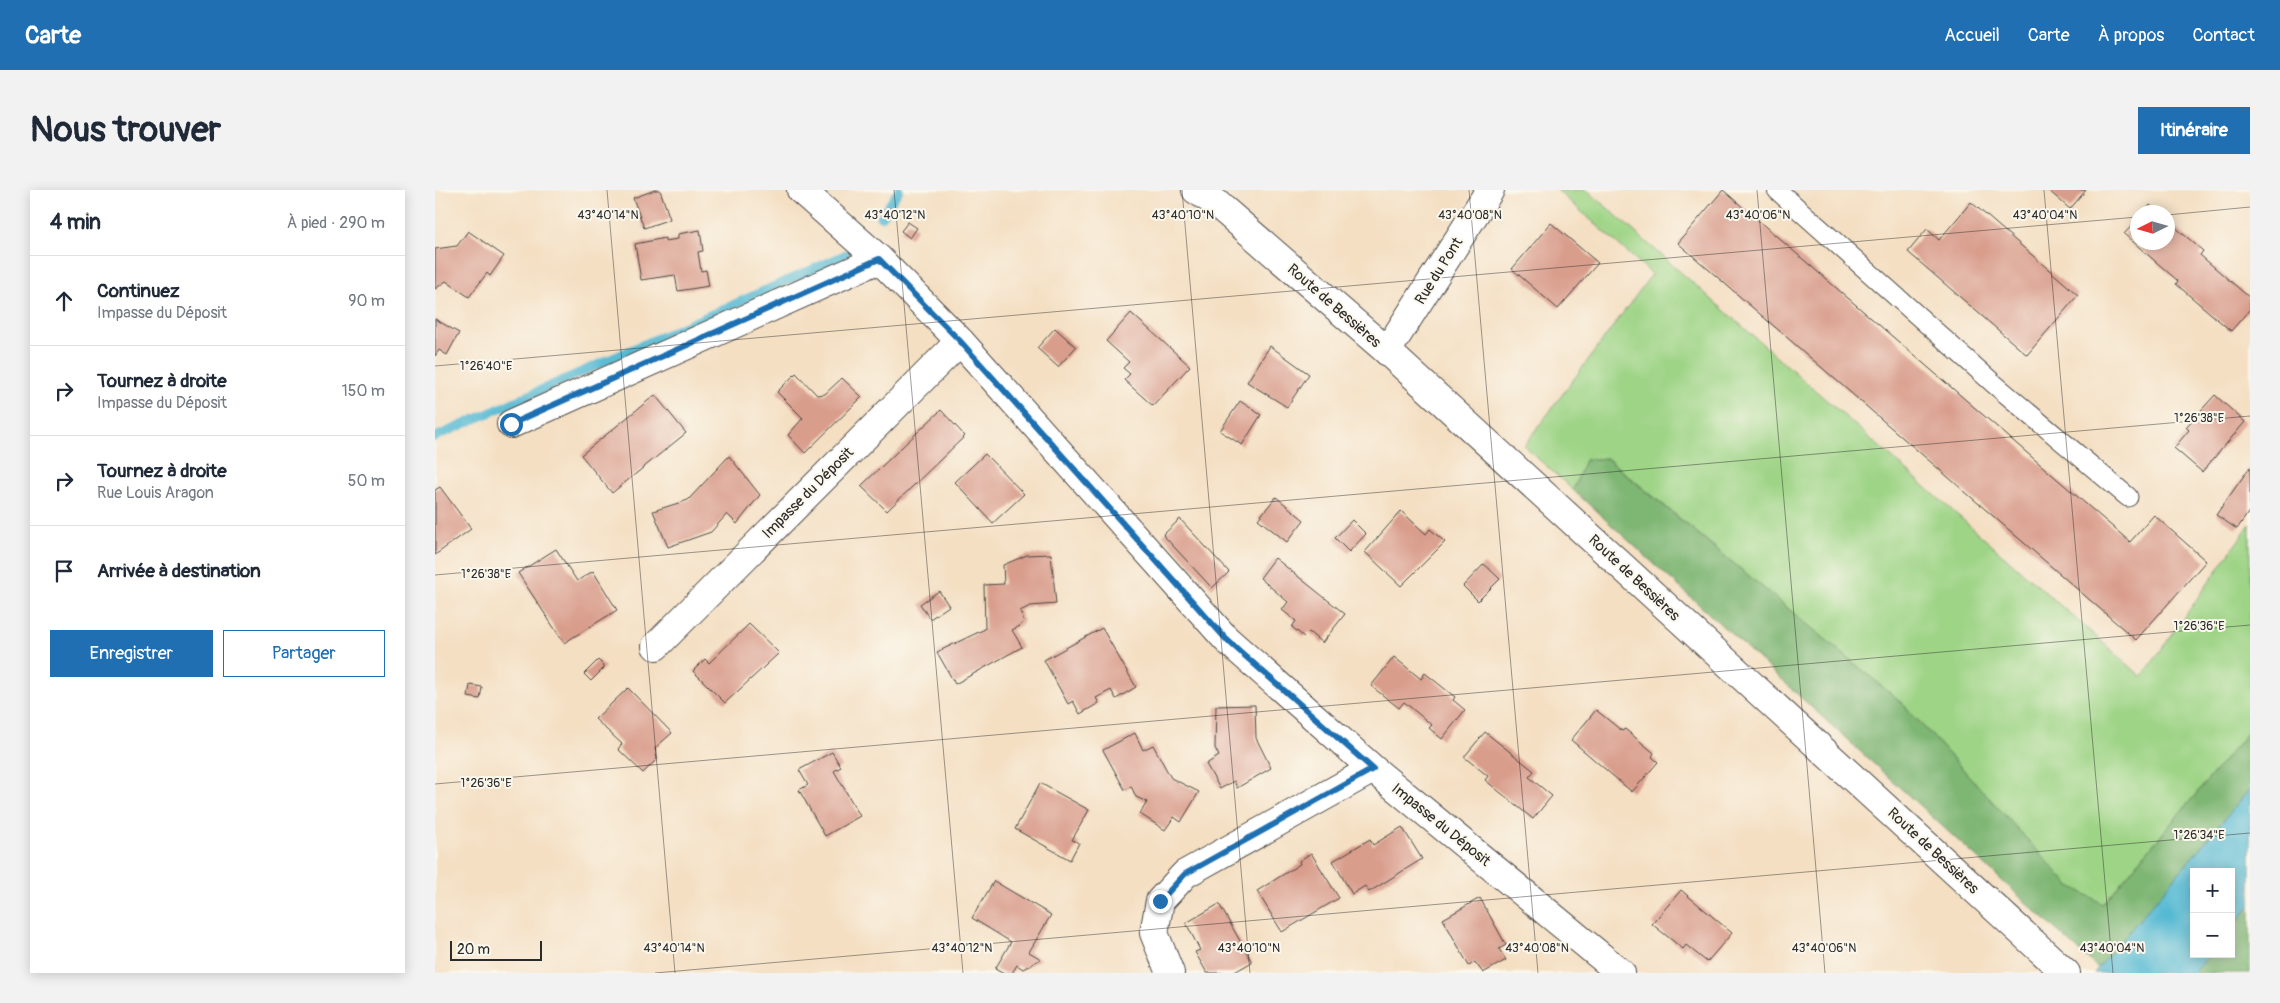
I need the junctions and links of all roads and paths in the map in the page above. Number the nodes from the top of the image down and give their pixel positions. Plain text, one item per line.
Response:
1 (801, 190) edge
2 (1196, 190) edge
3 (1490, 190) edge
4 (1777, 190) edge
5 (879, 259) junction
6 (960, 341) junction
7 (1387, 351) junction
8 (511, 424) dead end
9 (2128, 497) dead end
10 (656, 646) dead end
11 (1373, 769) junction
12 (1170, 973) edge
13 (1621, 973) edge
14 (2066, 973) edge

1 - 5 street, Impasse du Déposit
2 - 7 street, Route de Bessières
3 - 7 street, Rue du Pont
4 - 9 lane
5 - 6 street, Impasse du Déposit
5 - 8 street
6 - 10 street, Impasse du Déposit
6 - 11 street, Impasse du Déposit
7 - 14 street, Route de Bessières
11 - 12 street
11 - 13 street, Impasse du Déposit

